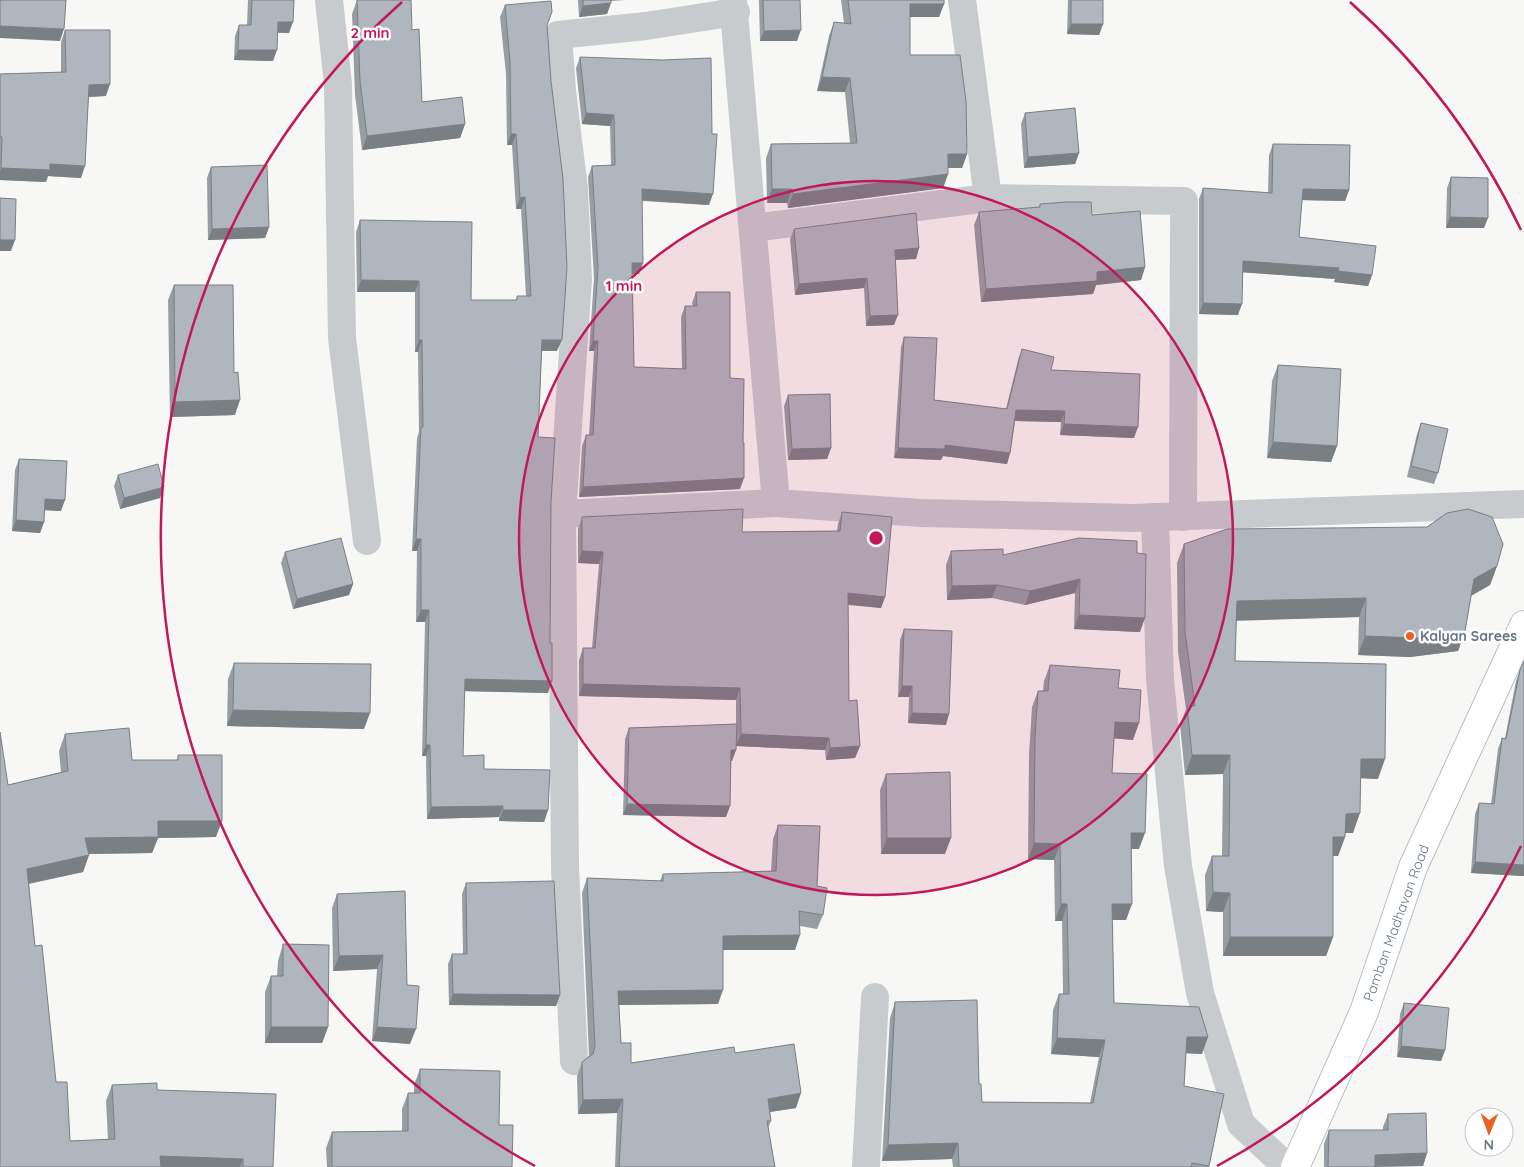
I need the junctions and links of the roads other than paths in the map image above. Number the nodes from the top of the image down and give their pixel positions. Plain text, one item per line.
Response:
1 (329, 0) edge
2 (962, 0) edge
3 (735, 6) edge
4 (988, 198) junction
5 (754, 228) junction
6 (776, 503) junction
7 (1524, 504) edge
8 (562, 514) junction
9 (1156, 517) junction
10 (1183, 517) junction
11 (367, 541) dead end
12 (1524, 625) edge
13 (875, 997) dead end
14 (574, 1060) dead end
15 (866, 1167) edge
16 (1287, 1167) edge
17 (1295, 1167) edge

1 - 11 street
2 - 4 street
3 - 5 street
3 - 8 street
4 - 5 street
4 - 10 street
5 - 6 street
6 - 8 street
6 - 9 street
7 - 10 street
8 - 14 street
9 - 10 street
9 - 16 street
12 - 17 main road, Pamban Madhavan Road
13 - 15 street

